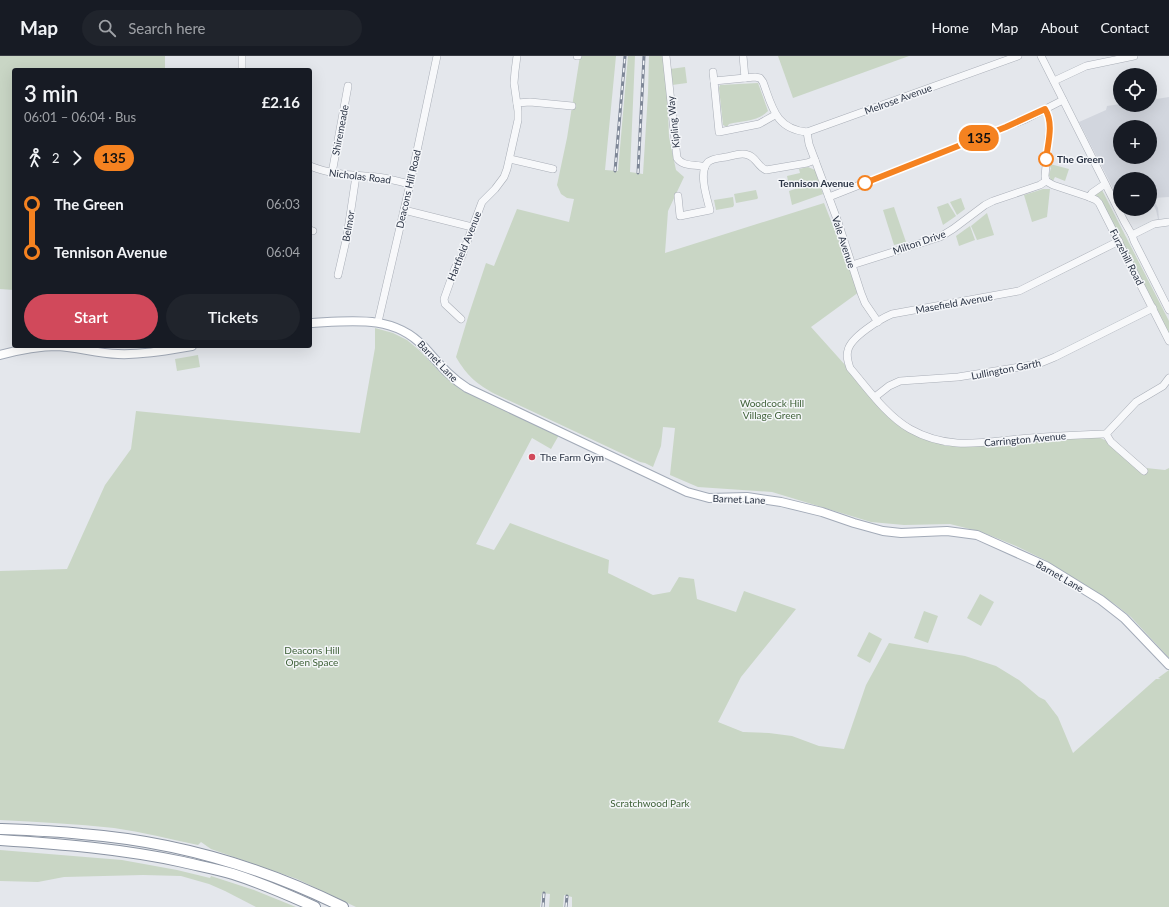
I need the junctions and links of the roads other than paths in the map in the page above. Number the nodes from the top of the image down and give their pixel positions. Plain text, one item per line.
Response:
1 (242, 56) edge
2 (437, 56) edge
3 (518, 56) edge
4 (666, 56) edge
5 (743, 56) edge
6 (1018, 56) edge
7 (1041, 56) edge
8 (1134, 56) edge
9 (242, 68) edge
10 (713, 72) dead end
11 (745, 78) junction
12 (714, 80) junction
13 (1054, 81) junction
14 (348, 86) dead end
15 (1063, 100) junction
16 (517, 103) junction
17 (572, 106) dead end
18 (1045, 109) junction
19 (775, 115) junction
20 (807, 132) junction
21 (510, 158) junction
22 (815, 160) junction
23 (312, 167) edge
24 (705, 167) junction
25 (553, 170) dead end
26 (332, 173) junction
27 (356, 176) junction
28 (1046, 181) junction
29 (410, 184) junction
30 (1106, 184) junction
31 (678, 196) dead end
32 (829, 197) junction
33 (1089, 197) junction
34 (404, 210) junction
35 (1169, 222) edge
36 (472, 227) junction
37 (1132, 234) junction
38 (1119, 241) junction
39 (852, 265) junction
40 (338, 275) dead end
41 (1153, 308) junction
42 (1169, 310) edge
43 (461, 319) dead end
44 (378, 322) junction
45 (878, 322) junction
46 (312, 323) edge
47 (1169, 341) edge
48 (36, 348) edge
49 (68, 348) edge
50 (178, 348) edge
51 (0, 354) edge
52 (1169, 378) edge
53 (875, 397) junction
54 (1106, 434) junction
55 (1144, 471) dead end
56 (1169, 665) edge
57 (0, 829) edge
58 (0, 840) edge
59 (315, 907) edge
60 (343, 907) edge

1 - 9 street
2 - 29 street, Deacons Hill Road
3 - 16 street, Hartfield Avenue
4 - 24 street, Kipling Way
5 - 11 street
6 - 20 street, Melrose Avenue
7 - 13 street, Furzehill Road
8 - 13 street
10 - 12 street
11 - 12 street
11 - 19 street
12 - 19 street
13 - 15 street, Furzehill Road
14 - 26 street, Shiremeade
15 - 18 street
15 - 30 street, Furzehill Road
16 - 17 street
16 - 21 street, Hartfield Avenue
18 - 28 street
18 - 32 street
19 - 20 street
20 - 22 street
21 - 25 street
21 - 36 street, Hartfield Avenue
22 - 24 street
22 - 32 street, Vale Avenue
23 - 26 street, Nicholas Road
24 - 31 street
26 - 27 street, Nicholas Road
27 - 29 street, Nicholas Road
27 - 40 street, Belmor
28 - 33 street
28 - 39 street, Milton Drive
29 - 34 street, Deacons Hill Road
30 - 33 street
30 - 37 street, Furzehill Road
32 - 39 street, Vale Avenue
33 - 38 street, Furzehill Road
34 - 36 street
34 - 44 street, Deacons Hill Road
35 - 37 street
36 - 43 street, Hartfield Avenue
37 - 42 street, Furzehill Road
38 - 41 street, Furzehill Road
38 - 45 street, Masefield Avenue
39 - 45 street, Vale Avenue
41 - 47 street, Furzehill Road
41 - 53 street, Lullington Garth
44 - 46 main road, Barnet Lane
44 - 56 main road, Barnet Lane
45 - 53 street, Masefield Avenue
48 - 51 main road
49 - 50 main road
52 - 54 street
53 - 54 street, Carrington Avenue
54 - 55 street
57 - 60 highway
58 - 59 highway

